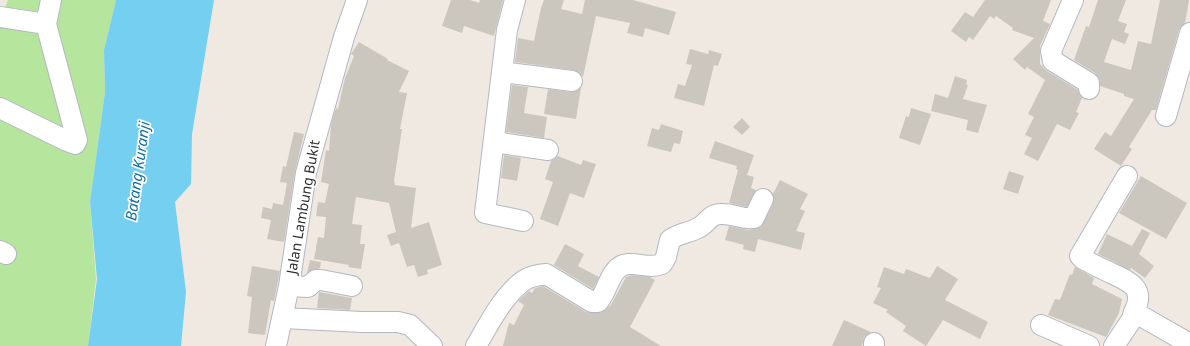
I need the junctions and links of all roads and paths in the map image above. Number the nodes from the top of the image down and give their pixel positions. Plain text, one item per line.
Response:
1 (51, 0) edge
2 (357, 0) edge
3 (515, 0) edge
4 (1073, 0) edge
5 (0, 17) edge
6 (46, 24) junction
7 (1190, 33) edge
8 (502, 72) junction
9 (572, 81) dead end
10 (1089, 89) dead end
11 (0, 108) edge
12 (1166, 116) dead end
13 (494, 142) junction
14 (548, 150) dead end
15 (1127, 176) dead end
16 (762, 199) dead end
17 (523, 221) dead end
18 (289, 286) junction
19 (352, 286) dead end
20 (1134, 312) junction
21 (283, 318) junction
22 (1042, 325) dead end
23 (1190, 344) edge
24 (276, 346) edge
25 (432, 346) edge
26 (476, 346) edge
27 (1089, 346) edge
28 (1114, 346) edge

1 - 6 street
2 - 18 street, Jalan Lambung Bukit
3 - 8 street
4 - 10 street
5 - 6 street
6 - 11 street
7 - 12 street
8 - 9 street
8 - 13 street
13 - 14 street
13 - 17 street
15 - 20 street
16 - 26 street
18 - 19 street
18 - 21 street, Jalan Lambung Bukit
20 - 23 street
20 - 28 street
21 - 24 street, Jalan Lambung Bukit
21 - 25 street
22 - 27 street

